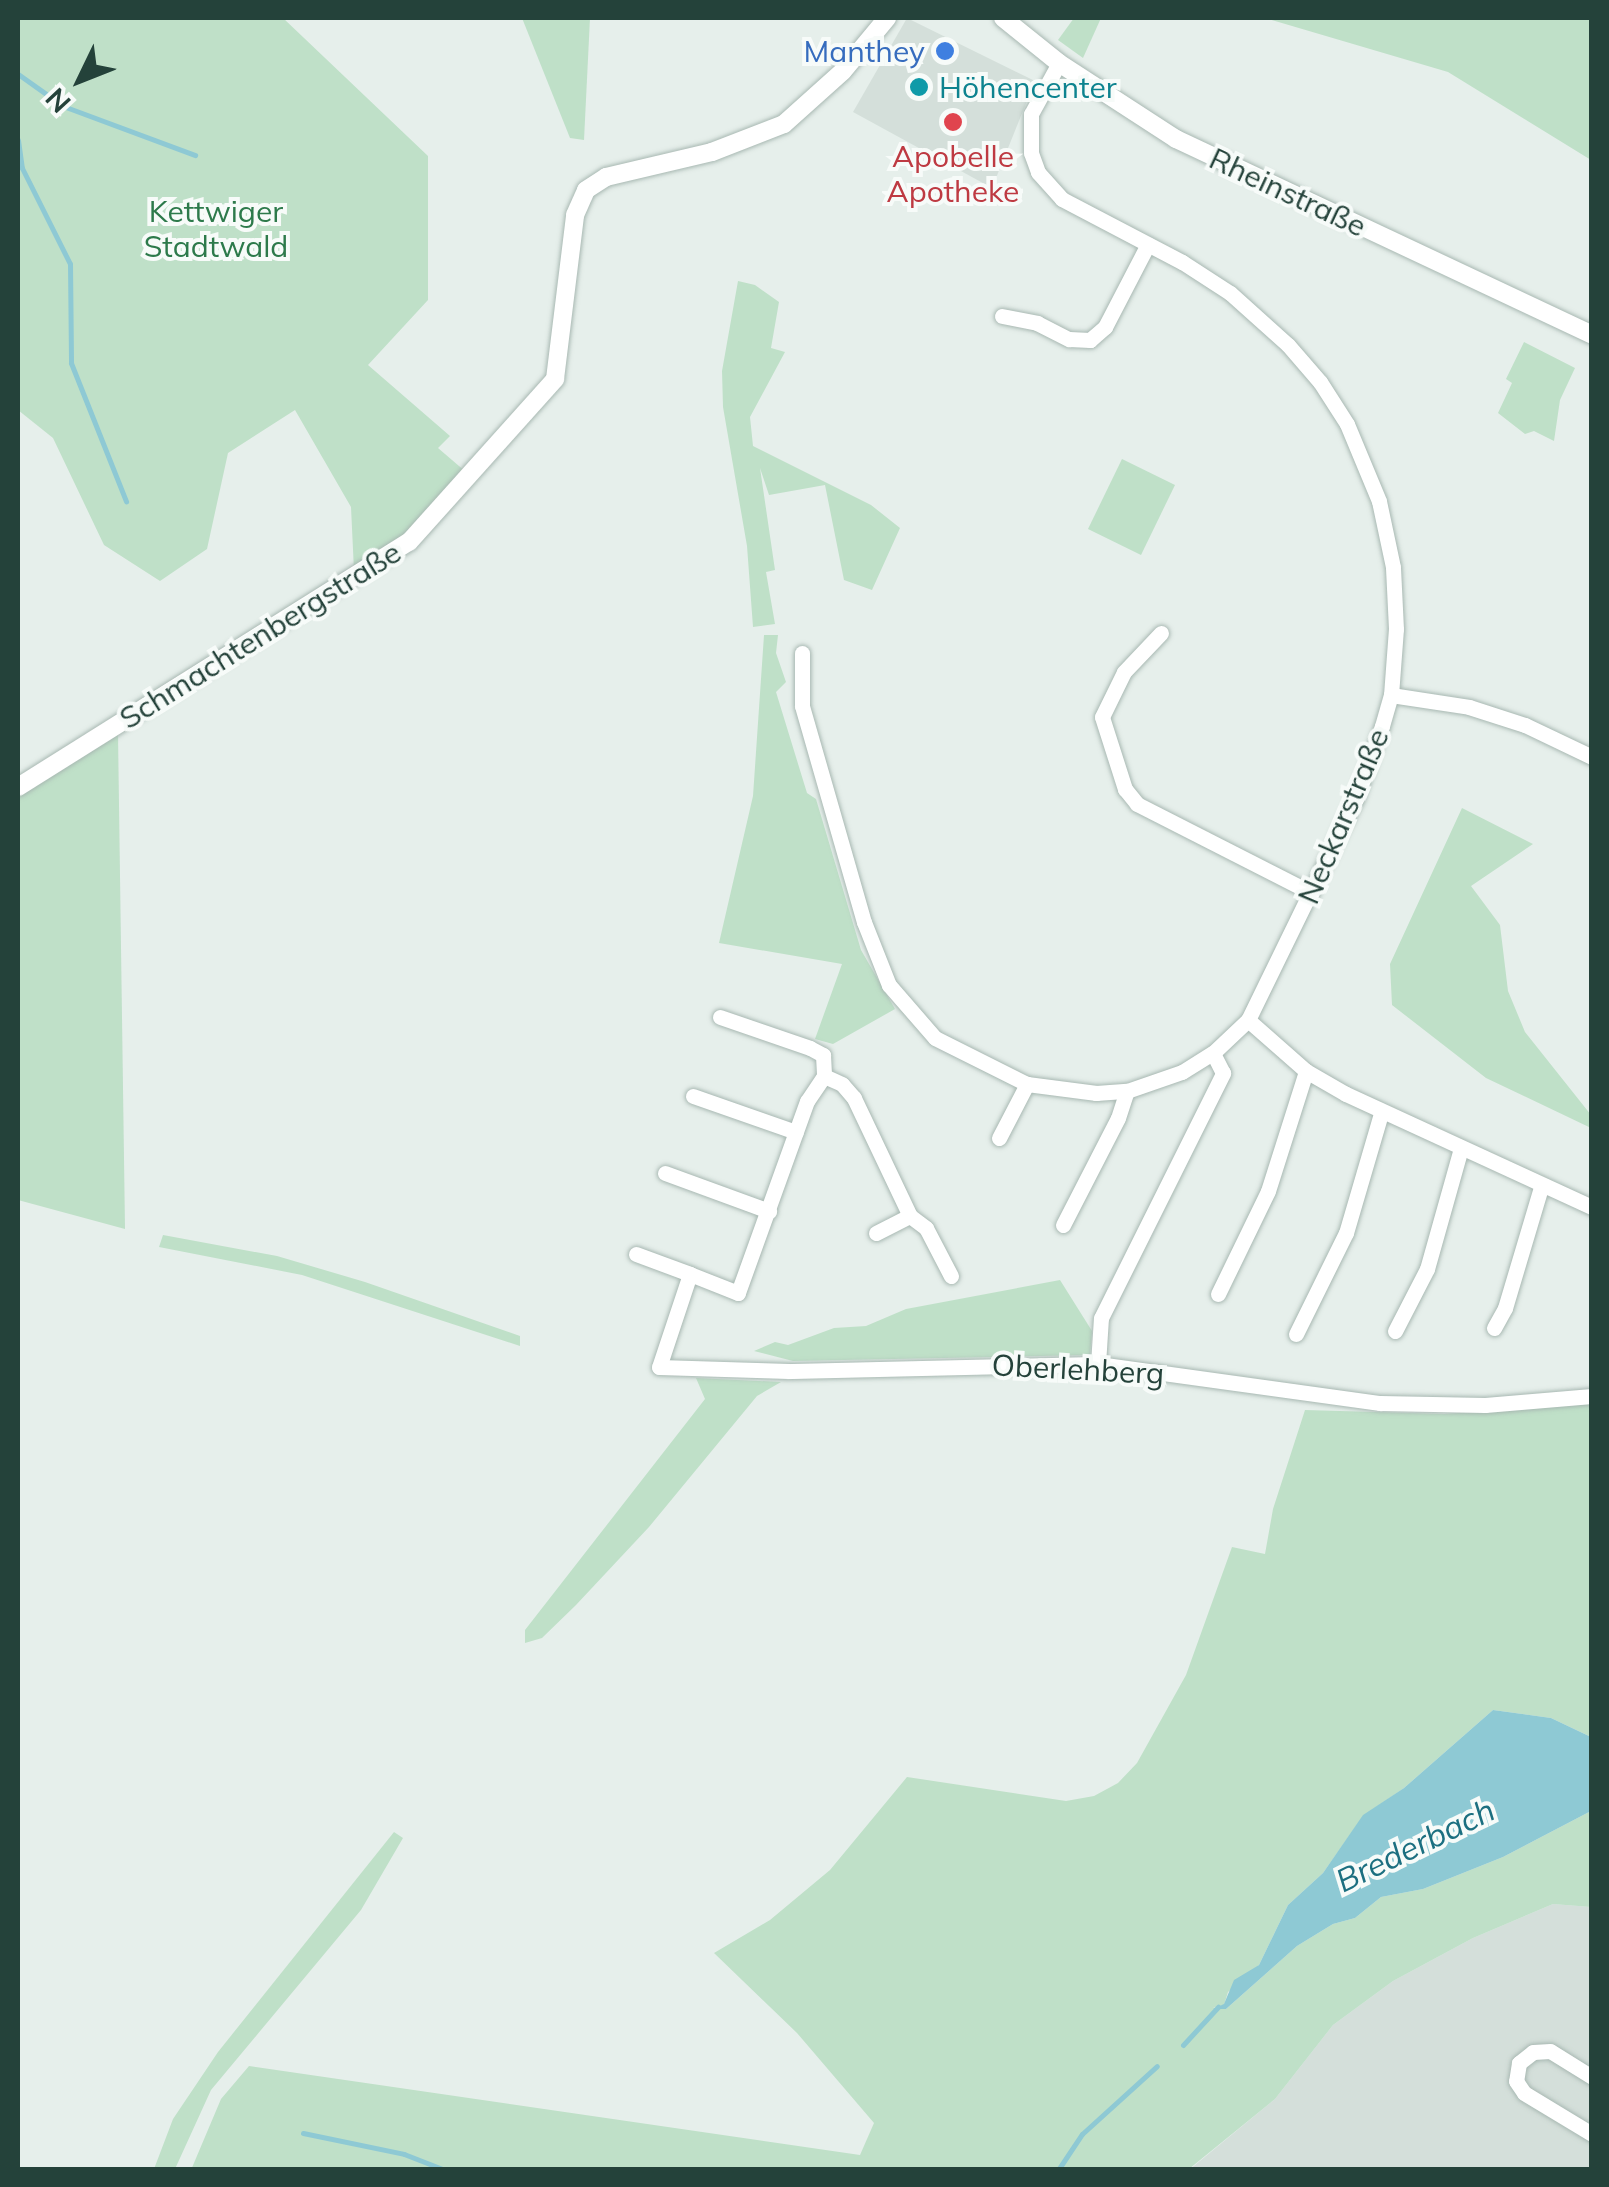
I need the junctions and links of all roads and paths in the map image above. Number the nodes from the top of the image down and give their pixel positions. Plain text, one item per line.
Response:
1 (887, 18) edge
2 (1003, 18) edge
3 (1059, 63) junction
4 (1148, 244) junction
5 (1002, 316) dead end
6 (1592, 336) edge
7 (1161, 633) dead end
8 (802, 653) dead end
9 (1391, 694) junction
10 (1592, 757) edge
11 (18, 787) edge
12 (1312, 893) junction
13 (720, 1017) dead end
14 (1248, 1020) junction
15 (1213, 1053) junction
16 (1306, 1071) junction
17 (824, 1076) junction
18 (1028, 1084) junction
19 (1127, 1091) junction
20 (693, 1096) dead end
21 (1382, 1113) junction
22 (796, 1132) junction
23 (1000, 1138) dead end
24 (1461, 1148) junction
25 (666, 1173) dead end
26 (1540, 1187) junction
27 (1592, 1207) edge
28 (769, 1211) junction
29 (910, 1216) junction
30 (1062, 1225) dead end
31 (876, 1234) dead end
32 (636, 1254) dead end
33 (690, 1274) junction
34 (951, 1276) dead end
35 (1218, 1294) dead end
36 (1494, 1328) dead end
37 (1395, 1331) dead end
38 (1296, 1334) dead end
39 (1098, 1364) junction
40 (1592, 1396) edge
41 (1592, 2077) edge
42 (1592, 2134) edge

1 - 11 street, Schmachtenbergstraße
2 - 3 street, Rheinstraße
3 - 4 street, Neckarstraße
3 - 6 street, Rheinstraße
4 - 5 street
4 - 9 street, Neckarstraße
7 - 12 street
8 - 18 street, Neckarstraße
9 - 10 street
9 - 12 street, Neckarstraße
12 - 14 street, Neckarstraße
13 - 17 street
14 - 15 street, Neckarstraße
14 - 16 street
15 - 19 street, Neckarstraße
15 - 39 street
16 - 21 street
16 - 35 street
17 - 22 street
17 - 29 street
18 - 19 street, Neckarstraße
18 - 23 street
19 - 30 street
20 - 22 street
21 - 24 street
21 - 38 street
22 - 28 street
24 - 26 street
24 - 37 street
25 - 28 street
26 - 27 street
26 - 36 street
28 - 33 street
29 - 31 street
29 - 34 street
32 - 33 street
33 - 39 street, Oberlehberg
39 - 40 street, Oberlehberg
41 - 42 street

